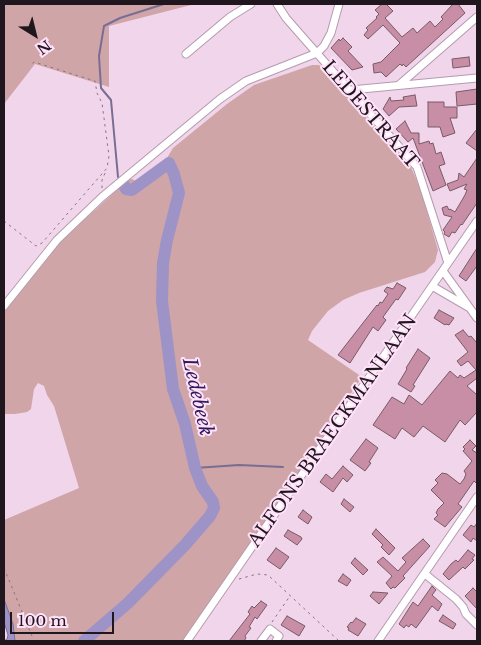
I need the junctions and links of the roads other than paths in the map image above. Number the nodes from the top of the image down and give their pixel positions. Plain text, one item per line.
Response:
1 (251, 4) edge
2 (277, 4) edge
3 (339, 4) edge
4 (477, 17) edge
5 (317, 53) junction
6 (186, 54) dead end
7 (477, 78) edge
8 (399, 86) junction
9 (350, 90) junction
10 (477, 221) edge
11 (448, 263) junction
12 (443, 270) junction
13 (432, 286) junction
14 (4, 306) edge
15 (470, 309) junction
16 (477, 318) edge
17 (477, 498) edge
18 (425, 574) junction
19 (477, 625) edge
20 (187, 641) edge
21 (261, 641) edge
22 (276, 641) edge
23 (378, 641) edge

1 - 6 street
2 - 5 street, LEDESTRAAT
3 - 5 street
4 - 8 street
5 - 9 street, LEDESTRAAT
5 - 14 street
7 - 8 street
8 - 9 street
9 - 11 street, LEDESTRAAT
10 - 11 street, ALFONS BRAECKMANLAAN
11 - 12 street, ALFONS BRAECKMANLAAN
12 - 13 street, ALFONS BRAECKMANLAAN
12 - 15 street
13 - 15 street
13 - 20 street, ALFONS BRAECKMANLAAN
15 - 16 street
17 - 18 street
18 - 19 street
18 - 23 street
21 - 22 street

